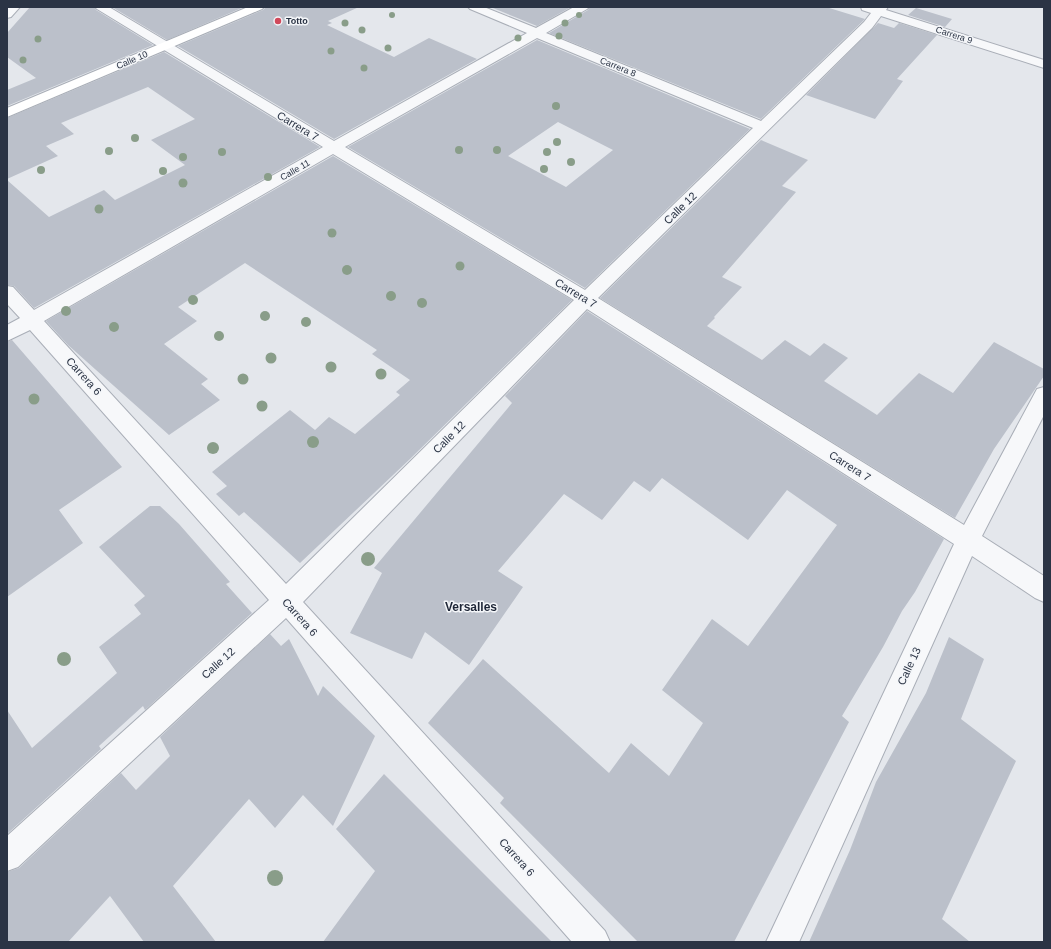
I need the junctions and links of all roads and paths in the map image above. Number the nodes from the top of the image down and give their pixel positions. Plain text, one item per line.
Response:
1 (14, 7) edge
2 (101, 7) edge
3 (258, 7) edge
4 (474, 7) edge
5 (583, 7) edge
6 (874, 8) edge
7 (7, 15) edge
8 (536, 34) junction
9 (165, 46) junction
10 (1044, 64) edge
11 (7, 113) edge
12 (763, 127) junction
13 (334, 147) junction
14 (7, 292) edge
15 (586, 299) junction
16 (33, 319) junction
17 (7, 334) edge
18 (1044, 395) edge
19 (968, 540) junction
20 (1044, 590) edge
21 (286, 601) junction
22 (7, 856) edge
23 (594, 942) edge
24 (782, 942) edge

1 - 7 street
2 - 9 street, Carrera 7
3 - 9 main road, Calle 10
4 - 8 street, Carrera 8
5 - 8 street, Calle 11
6 - 10 street, Carrera 9
6 - 12 street, Calle 12
8 - 12 street, Carrera 8
8 - 13 street, Calle 11
9 - 11 main road, Calle 10
9 - 13 street, Carrera 7
12 - 15 street, Calle 12
13 - 15 street, Carrera 7
13 - 16 street, Calle 11
14 - 16 street, Carrera 6
15 - 19 street, Carrera 7
15 - 21 street, Calle 12
16 - 17 street, Calle 11
16 - 21 street, Carrera 6
18 - 19 street, Calle 13
19 - 20 street, Carrera 7
19 - 24 street, Calle 13
21 - 22 street, Calle 12
21 - 23 street, Carrera 6

